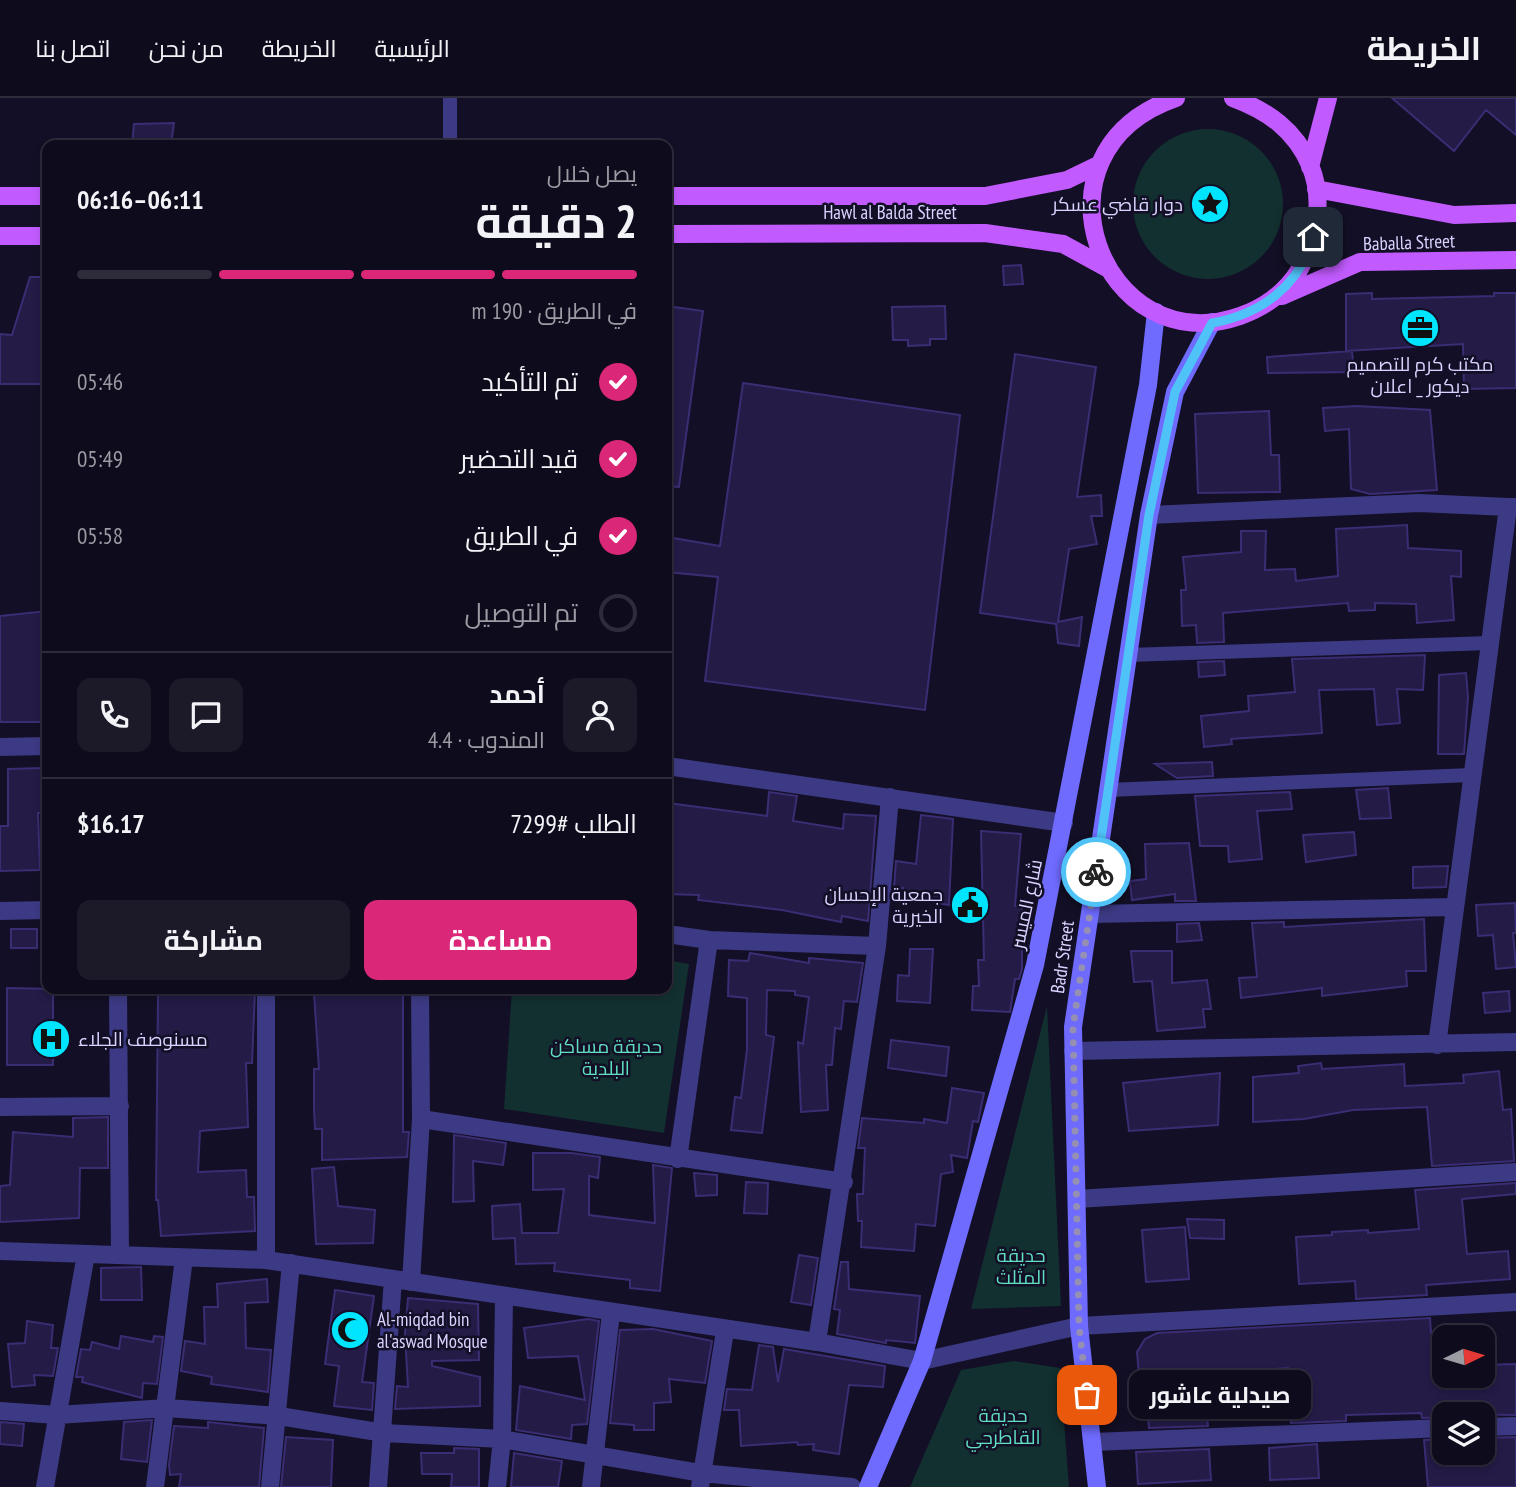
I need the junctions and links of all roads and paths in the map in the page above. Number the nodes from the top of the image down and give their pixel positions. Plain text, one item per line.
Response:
1 (450, 98) edge
2 (1176, 98) edge
3 (1233, 98) edge
4 (1276, 98) edge
5 (1328, 98) edge
6 (1261, 108) junction
7 (450, 140) edge
8 (1098, 165) junction
9 (1310, 167) junction
10 (1317, 189) junction
11 (0, 196) edge
12 (42, 196) edge
13 (672, 196) edge
14 (1516, 213) edge
15 (672, 234) edge
16 (0, 236) edge
17 (42, 236) edge
18 (1516, 260) edge
19 (1107, 268) junction
20 (1270, 302) junction
21 (1156, 312) junction
22 (1212, 323) junction
23 (1512, 507) edge
24 (1149, 515) junction
25 (1490, 643) junction
26 (1128, 655) junction
27 (42, 746) edge
28 (0, 747) edge
29 (672, 767) edge
30 (1472, 775) junction
31 (1108, 790) junction
32 (890, 797) junction
33 (1064, 823) junction
34 (1454, 907) junction
35 (42, 910) edge
36 (0, 911) edge
37 (1090, 914) junction
38 (672, 935) edge
39 (709, 940) junction
40 (877, 946) junction
41 (118, 994) edge
42 (266, 994) edge
43 (420, 994) edge
44 (1516, 1042) edge
45 (1437, 1045) junction
46 (1073, 1051) junction
47 (120, 1106) junction
48 (0, 1107) edge
49 (421, 1119) junction
50 (678, 1159) junction
51 (1516, 1172) edge
52 (844, 1182) junction
53 (1076, 1199) junction
54 (0, 1251) edge
55 (86, 1254) junction
56 (120, 1255) junction
57 (184, 1258) junction
58 (266, 1260) junction
59 (291, 1264) junction
60 (393, 1279) junction
61 (411, 1283) junction
62 (504, 1297) junction
63 (1516, 1302) edge
64 (611, 1313) junction
65 (1079, 1326) junction
66 (724, 1331) junction
67 (817, 1342) junction
68 (922, 1361) junction
69 (167, 1408) junction
70 (0, 1411) edge
71 (57, 1415) junction
72 (279, 1416) junction
73 (1516, 1426) edge
74 (1495, 1427) edge
75 (1432, 1428) edge
76 (384, 1433) junction
77 (502, 1439) junction
78 (1093, 1442) junction
79 (596, 1455) junction
80 (701, 1480) edge
81 (45, 1487) edge
82 (155, 1487) edge
83 (270, 1487) edge
84 (378, 1487) edge
85 (497, 1487) edge
86 (592, 1487) edge
87 (852, 1487) edge
88 (868, 1487) edge
89 (1097, 1487) edge

1 - 7 lane
2 - 8 main road
3 - 6 main road
4 - 6 main road
5 - 9 main road
6 - 9 main road
8 - 13 main road, Hawl al Balda Street
8 - 19 main road
9 - 10 main road
10 - 14 main road
10 - 20 main road
11 - 12 main road
15 - 19 main road, Hawl al Balda Street
16 - 17 main road
18 - 20 main road, Baballa Street
19 - 21 main road
20 - 22 main road, Baballa Street
21 - 22 main road
21 - 33 main road, شارع الميسر
22 - 24 main road, Badr Street
23 - 24 street
23 - 25 street
24 - 26 main road, Badr Street
25 - 26 lane
25 - 30 street
26 - 31 main road, Badr Street
27 - 28 street
29 - 32 street
30 - 31 lane
30 - 34 street
31 - 37 main road, Badr Street
32 - 33 street
32 - 40 street
33 - 68 main road, شارع الميسر
34 - 37 street
34 - 45 street
35 - 36 street
37 - 46 main road, Badr Street
38 - 39 street
39 - 40 street
39 - 50 street
40 - 52 street
41 - 47 street
42 - 58 street
43 - 49 street
44 - 45 street
45 - 46 street
46 - 53 main road, Badr Street
47 - 48 street
47 - 56 street
49 - 50 street
49 - 61 street
50 - 52 street
51 - 53 street
52 - 67 street
53 - 65 main road, Badr Street
54 - 55 street
55 - 56 street
55 - 71 street
56 - 57 street
57 - 58 street
57 - 69 street
58 - 59 street
59 - 60 street
59 - 72 street
60 - 61 street
60 - 76 street
61 - 62 street
62 - 64 street
62 - 77 street
63 - 65 street
64 - 66 street
64 - 79 street
65 - 68 street
65 - 78 main road, Badr Street
66 - 67 street
66 - 80 street
67 - 68 street
68 - 88 main road, شارع الميسر
69 - 71 street
69 - 72 street
69 - 82 street
70 - 71 street
71 - 81 street
72 - 76 street
72 - 83 street
73 - 74 street
75 - 78 street
76 - 77 street
76 - 84 street
77 - 79 street
77 - 85 street
78 - 89 main road, Badr Street
79 - 80 street
79 - 86 street
80 - 87 street

